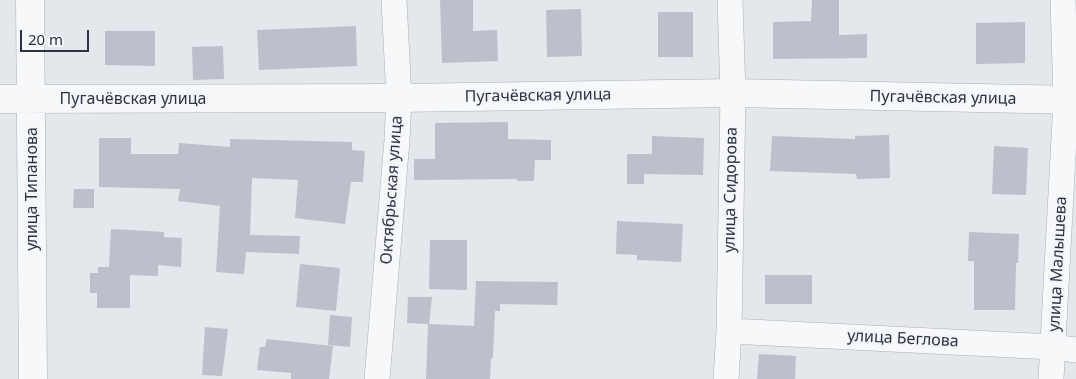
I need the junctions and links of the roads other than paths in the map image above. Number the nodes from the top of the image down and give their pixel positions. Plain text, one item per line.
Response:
1 (30, 0) edge
2 (394, 0) edge
3 (730, 0) edge
4 (1063, 0) edge
5 (733, 93) junction
6 (399, 98) junction
7 (0, 100) edge
8 (32, 100) junction
9 (1071, 101) edge
10 (729, 331) junction
11 (1065, 348) edge
12 (33, 379) edge
13 (377, 379) edge
14 (726, 379) edge
15 (1051, 379) edge

1 - 8 street, улица Типанова
2 - 6 street, Октябрьская улица
3 - 5 street, улица Сидорова
4 - 9 street, улица Малышева
5 - 6 street, Пугачёвская улица
5 - 9 street, Пугачёвская улица
5 - 10 street, улица Сидорова
6 - 8 street, Пугачёвская улица
6 - 13 street, Октябрьская улица
7 - 8 street, Пугачёвская улица
8 - 12 street, улица Типанова
9 - 11 street, улица Малышева
10 - 11 street, улица Беглова
10 - 14 street, улица Сидорова
11 - 15 street, улица Малышева

